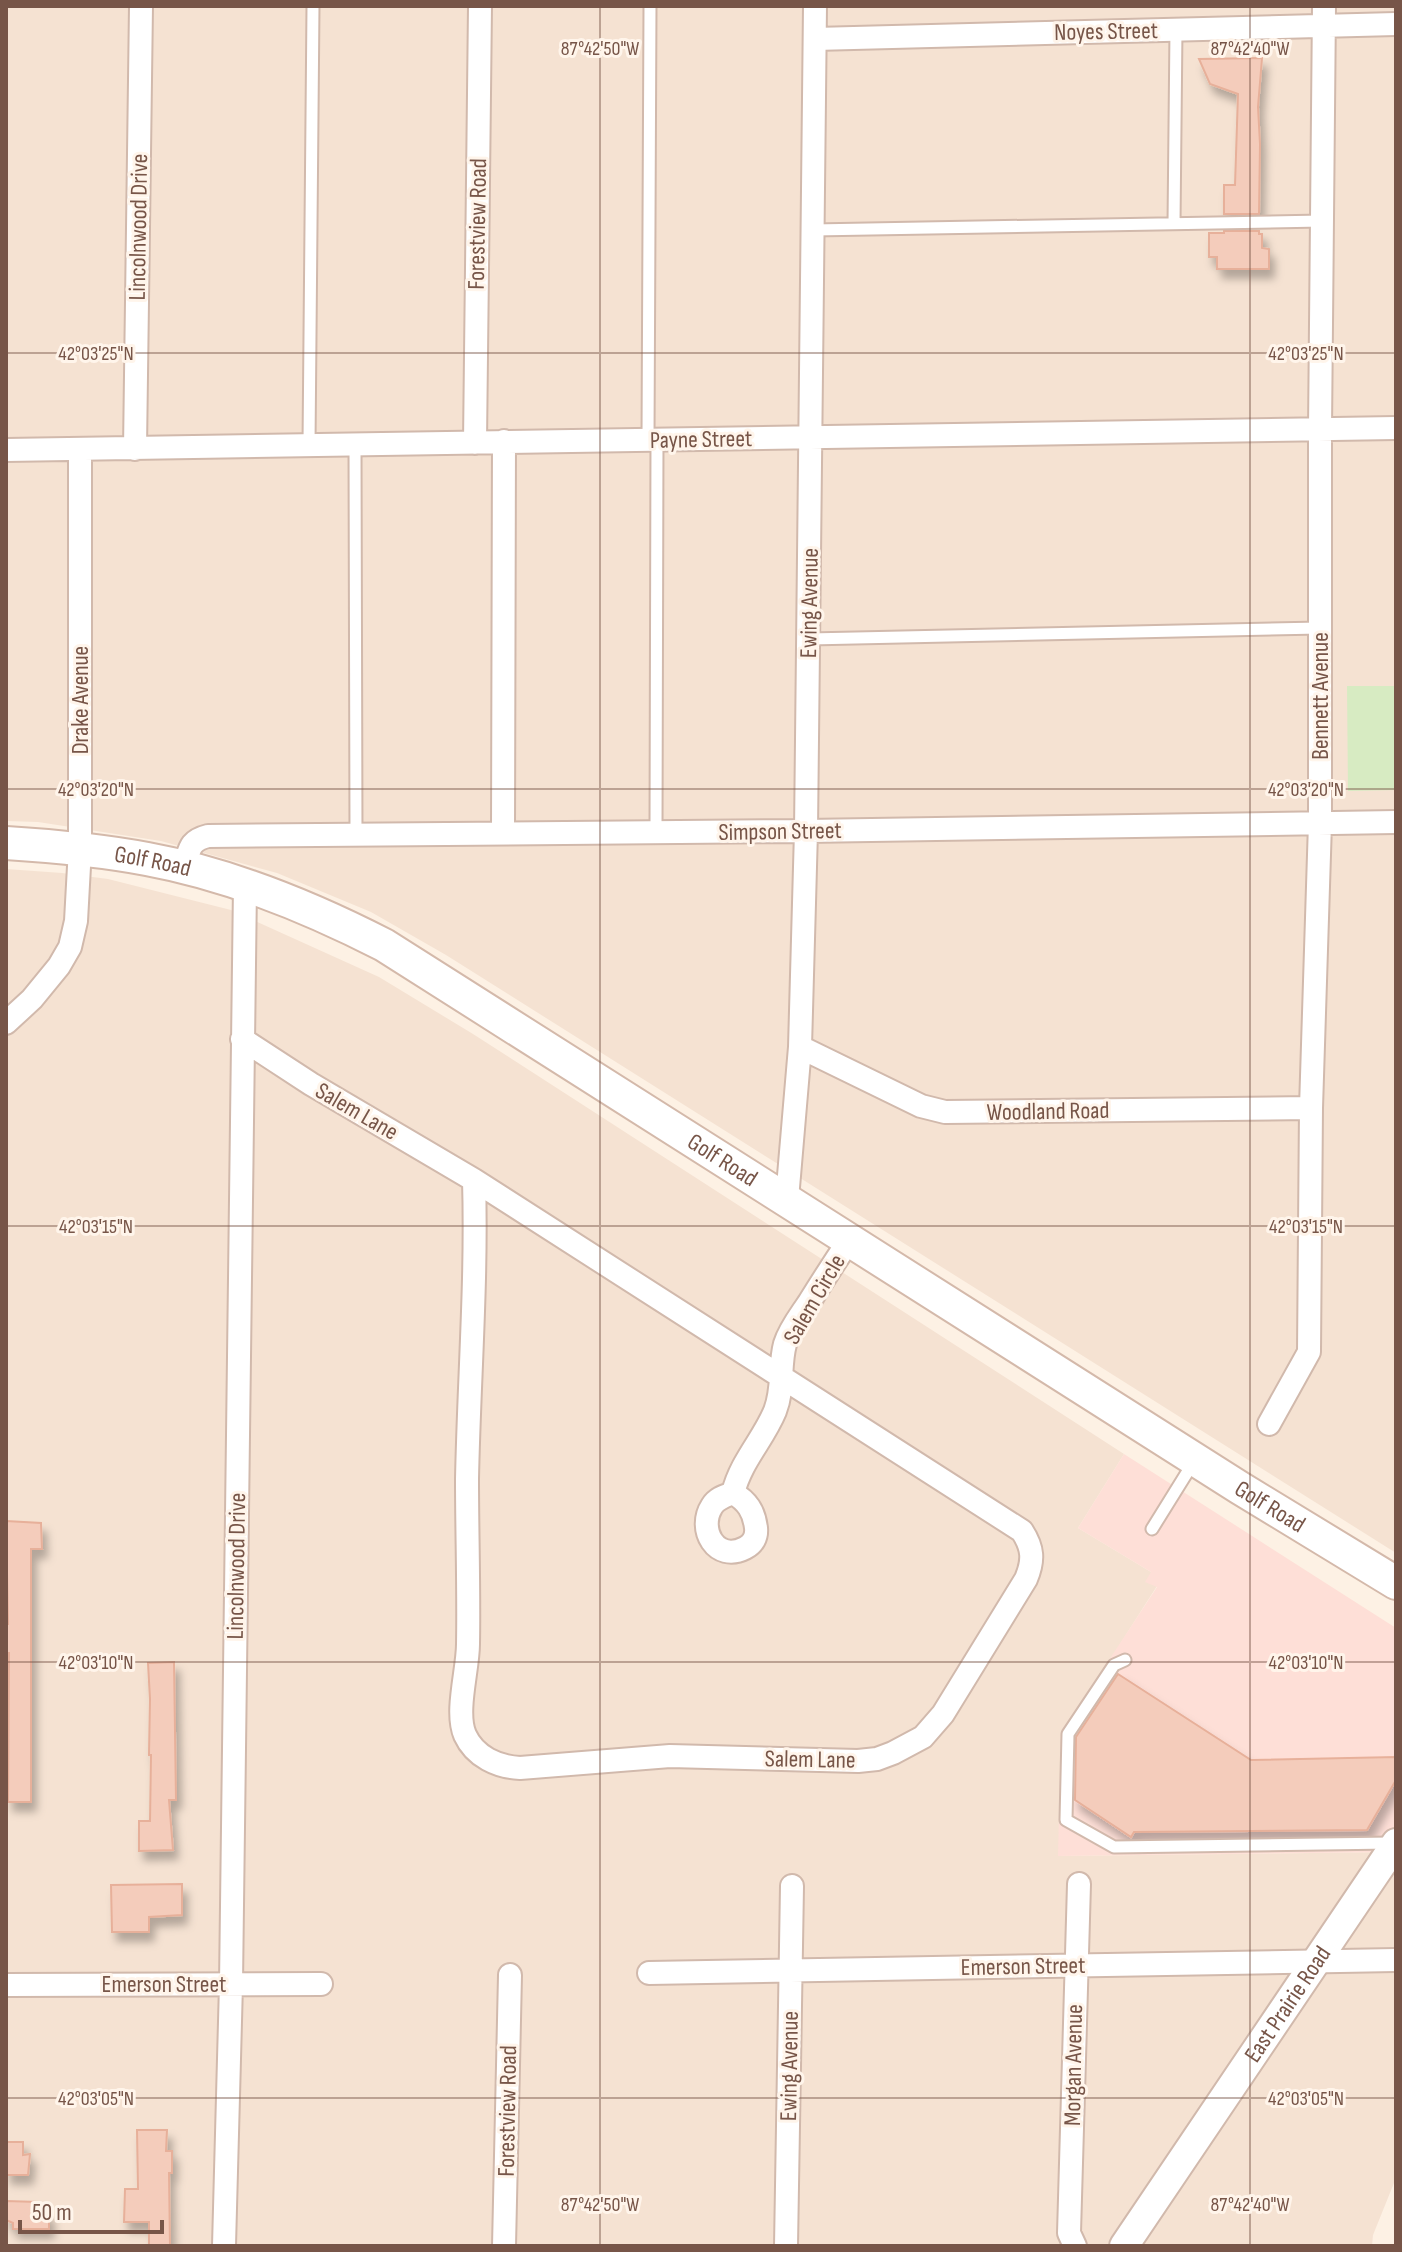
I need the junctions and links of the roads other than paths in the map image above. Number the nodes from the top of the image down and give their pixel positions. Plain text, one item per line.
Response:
1 (141, 6) edge
2 (313, 6) edge
3 (480, 6) edge
4 (650, 6) edge
5 (815, 6) edge
6 (1324, 16) edge
7 (1396, 24) edge
8 (1176, 29) junction
9 (815, 39) junction
10 (1322, 221) junction
11 (1174, 223) junction
12 (813, 230) junction
13 (1396, 428) edge
14 (1320, 430) junction
15 (812, 437) junction
16 (653, 439) junction
17 (504, 441) junction
18 (475, 443) junction
19 (309, 445) junction
20 (355, 445) junction
21 (80, 449) junction
22 (135, 449) junction
23 (6, 450) edge
24 (1320, 628) junction
25 (809, 639) junction
26 (1396, 822) edge
27 (1320, 823) junction
28 (806, 831) junction
29 (656, 832) junction
30 (503, 833) junction
31 (356, 835) junction
32 (6, 843) edge
33 (80, 848) junction
34 (184, 867) junction
35 (245, 886) junction
36 (6, 1023) edge
37 (242, 1039) junction
38 (800, 1047) junction
39 (1311, 1108) junction
40 (474, 1180) junction
41 (787, 1199) junction
42 (850, 1239) junction
43 (783, 1377) junction
44 (1269, 1424) dead end
45 (1195, 1460) junction
46 (733, 1493) dead end
47 (1152, 1529) dead end
48 (1396, 1583) edge
49 (1125, 1660) dead end
50 (1396, 1843) edge
51 (1079, 1884) dead end
52 (792, 1886) dead end
53 (1318, 1960) junction
54 (1396, 1960) edge
55 (1075, 1965) junction
56 (791, 1970) junction
57 (649, 1973) dead end
58 (510, 1975) dead end
59 (231, 1984) junction
60 (321, 1984) dead end
61 (6, 1985) edge
62 (224, 2246) edge
63 (504, 2246) edge
64 (786, 2246) edge
65 (1075, 2246) edge
66 (1124, 2246) edge

1 - 22 street, Lincolnwood Drive
2 - 19 lane
3 - 18 street, Forestview Road
4 - 16 lane
5 - 9 street, Ewing Avenue
6 - 7 street, Noyes Street
6 - 8 street, Noyes Street
6 - 10 street, Bennett Avenue
8 - 9 street, Noyes Street
8 - 11 lane
9 - 12 street, Ewing Avenue
10 - 11 lane
10 - 14 street, Bennett Avenue
11 - 12 lane
12 - 15 street, Ewing Avenue
13 - 14 street, Payne Street
14 - 15 street, Payne Street
14 - 24 street, Bennett Avenue
15 - 16 street, Payne Street
15 - 25 street, Ewing Avenue
16 - 17 street, Payne Street
16 - 29 lane
17 - 18 street, Payne Street
17 - 30 street
18 - 20 street, Payne Street
19 - 20 street, Payne Street
19 - 22 street, Payne Street
20 - 31 lane
21 - 22 street, Payne Street
21 - 23 street, Payne Street
21 - 33 street, Drake Avenue
24 - 25 lane
24 - 27 street, Bennett Avenue
25 - 28 street, Ewing Avenue
26 - 27 street, Simpson Street
27 - 28 street, Simpson Street
27 - 39 street, Bennett Avenue
28 - 29 street, Simpson Street
28 - 38 street, Ewing Avenue
29 - 30 street, Simpson Street
30 - 31 street, Simpson Street
31 - 34 street, Simpson Street
32 - 33 main road, Golf Road
33 - 34 main road, Golf Road
33 - 36 street, Drake Avenue
34 - 35 main road, Golf Road
35 - 37 street, Lincolnwood Drive
35 - 41 main road, Golf Road
37 - 40 street, Salem Lane
37 - 59 street, Lincolnwood Drive
38 - 39 street, Woodland Road
38 - 41 street, Ewing Avenue
39 - 44 street, Bennett Avenue
40 - 43 street, Salem Lane
40 - 43 street, Salem Lane
41 - 42 main road, Golf Road
42 - 43 street, Salem Circle
42 - 45 main road, Golf Road
43 - 46 street, Salem Circle
45 - 47 lane
45 - 48 main road, Golf Road
49 - 50 lane
50 - 53 street, East Prairie Road
51 - 55 street, Morgan Avenue
52 - 56 street, Ewing Avenue
53 - 54 street, Emerson Street
53 - 55 street, Emerson Street
53 - 66 street, East Prairie Road
55 - 56 street, Emerson Street
55 - 65 street, Morgan Avenue
56 - 57 street, Emerson Street
56 - 64 street, Ewing Avenue
58 - 63 street, Forestview Road
59 - 60 street, Emerson Street
59 - 61 street, Emerson Street
59 - 62 street, Lincolnwood Drive

